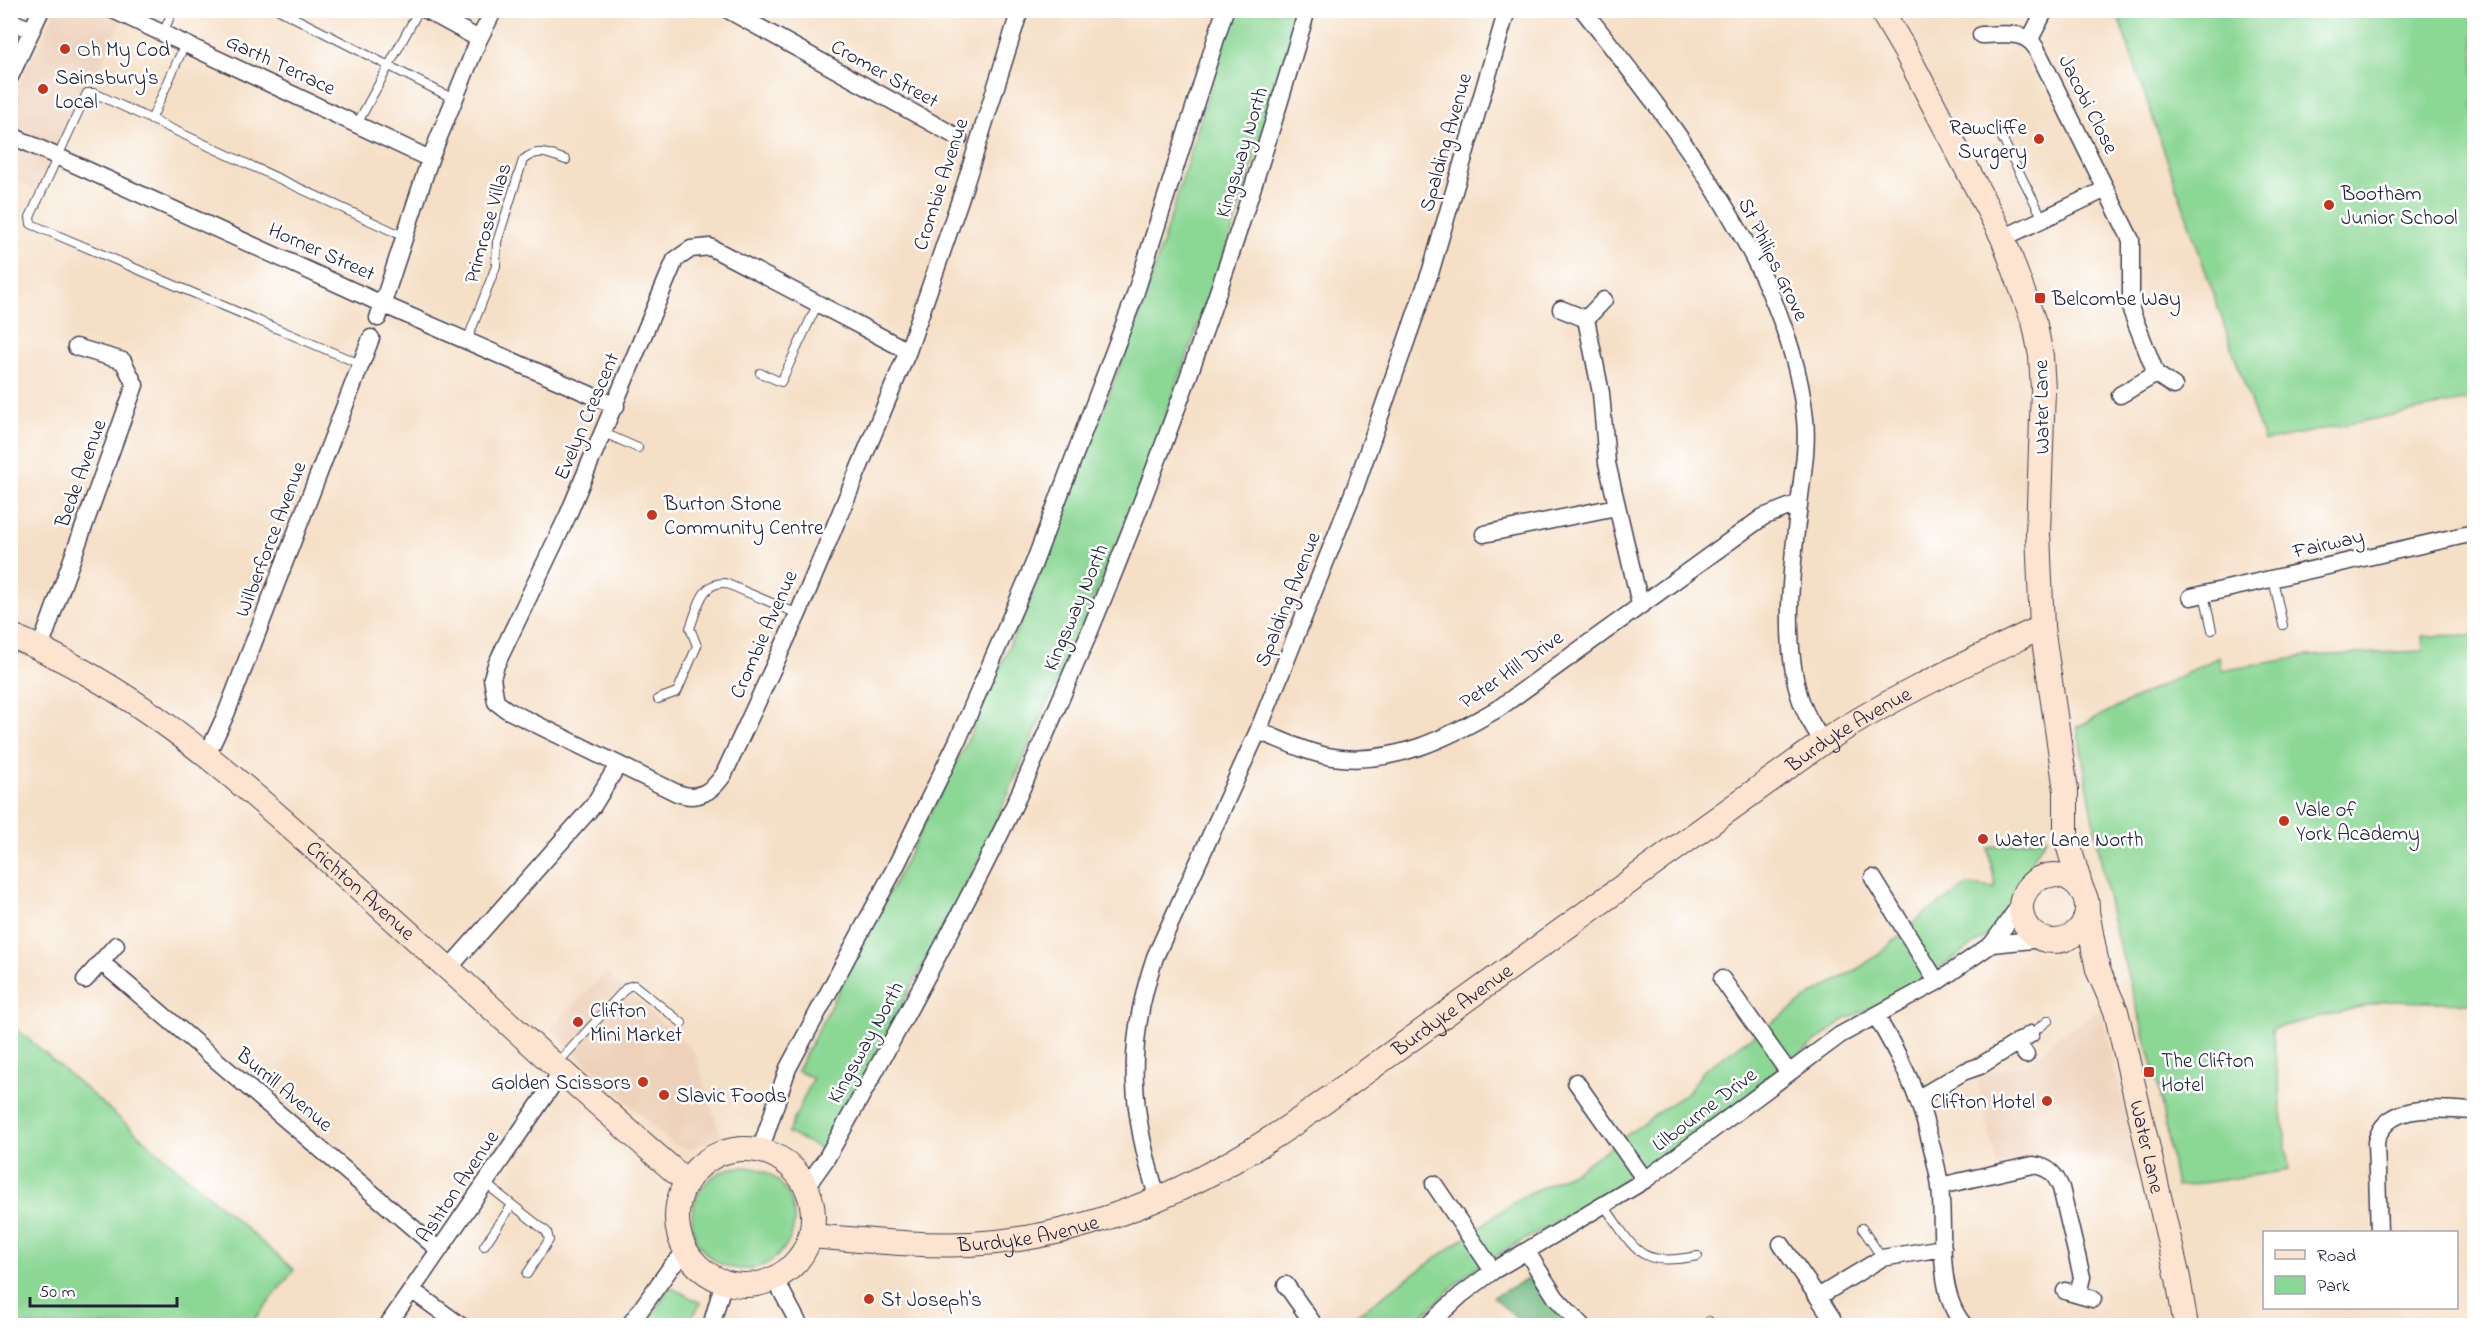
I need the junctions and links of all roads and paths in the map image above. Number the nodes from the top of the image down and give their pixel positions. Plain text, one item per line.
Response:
1 (41, 10) edge
2 (113, 10) edge
3 (173, 10) edge
4 (279, 10) edge
5 (419, 10) edge
6 (426, 10) edge
7 (494, 10) edge
8 (728, 10) edge
9 (1020, 10) edge
10 (1225, 10) edge
11 (1307, 10) edge
12 (1507, 10) edge
13 (1583, 10) edge
14 (1881, 10) edge
15 (2043, 12) edge
16 (10, 21) edge
17 (32, 30) junction
18 (163, 33) junction
19 (1981, 35) dead end
20 (479, 39) junction
21 (2030, 39) junction
22 (185, 44) junction
23 (389, 66) junction
24 (10, 77) edge
25 (454, 99) junction
26 (151, 120) junction
27 (357, 124) junction
28 (1998, 130) dead end
29 (10, 135) edge
30 (959, 138) dead end
31 (59, 158) junction
32 (430, 159) junction
33 (567, 160) dead end
34 (2106, 189) junction
35 (2043, 219) junction
36 (405, 237) junction
37 (2003, 238) junction
38 (1604, 300) dead end
39 (818, 303) junction
40 (1561, 309) dead end
41 (380, 311) junction
42 (1586, 318) junction
43 (371, 338) dead end
44 (467, 341) junction
45 (76, 347) dead end
46 (908, 351) junction
47 (360, 364) junction
48 (760, 373) dead end
49 (2156, 374) junction
50 (2174, 386) dead end
51 (2120, 395) dead end
52 (616, 406) junction
53 (604, 432) junction
54 (638, 448) dead end
55 (1799, 503) junction
56 (1616, 507) junction
57 (2475, 532) edge
58 (1484, 534) dead end
59 (2273, 579) junction
60 (2198, 595) joint
61 (1640, 604) junction
62 (798, 614) junction
63 (2283, 625) dead end
64 (2042, 627) junction
65 (2211, 630) dead end
66 (10, 636) edge
67 (40, 648) junction
68 (658, 699) dead end
69 (1258, 731) junction
70 (1823, 742) junction
71 (207, 755) junction
72 (618, 765) junction
73 (2066, 838) junction
74 (1873, 878) dead end
75 (2038, 880) junction
76 (2085, 901) junction
77 (2022, 902) junction
78 (2049, 940) junction
79 (1992, 944) junction
80 (116, 945) dead end
81 (101, 962) junction
82 (449, 968) junction
83 (2098, 970) junction
84 (1722, 979) dead end
85 (85, 980) dead end
86 (1937, 982) junction
87 (1876, 1016) junction
88 (2049, 1020) dead end
89 (682, 1023) dead end
90 (2025, 1044) joint
91 (558, 1068) junction
92 (1789, 1073) junction
93 (1576, 1082) dead end
94 (1917, 1099) junction
95 (2475, 1111) edge
96 (760, 1151) junction
97 (1646, 1180) junction
98 (686, 1181) junction
99 (486, 1184) junction
100 (1434, 1184) dead end
101 (1940, 1186) junction
102 (806, 1187) junction
103 (1158, 1199) junction
104 (512, 1205) junction
105 (1605, 1207) junction
106 (1862, 1228) dead end
107 (2379, 1231) edge
108 (810, 1236) junction
109 (1780, 1244) dead end
110 (484, 1246) dead end
111 (1943, 1248) junction
112 (439, 1250) junction
113 (686, 1252) junction
114 (1527, 1252) junction
115 (1698, 1256) dead end
116 (1882, 1258) junction
117 (1493, 1271) junction
118 (527, 1274) dead end
119 (775, 1279) junction
120 (724, 1281) junction
121 (1286, 1285) dead end
122 (413, 1291) junction
123 (2078, 1294) dead end
124 (1818, 1297) junction
125 (1833, 1318) dead end
126 (387, 1326) edge
127 (461, 1326) edge
128 (629, 1326) edge
129 (711, 1326) edge
130 (800, 1326) edge
131 (1315, 1326) edge
132 (1427, 1326) edge
133 (1581, 1326) edge
134 (1965, 1326) edge
135 (2186, 1326) edge

1 - 17 street
2 - 18 street, Garth Terrace
3 - 18 lane
4 - 23 lane
5 - 23 lane
6 - 20 street
7 - 20 street
8 - 30 street, Cromer Street
9 - 46 street, Crombie Avenue
10 - 96 street
11 - 102 street, Kingsway North
12 - 69 street, Spalding Avenue
13 - 55 street, St Philips Grove
14 - 37 street, Water Lane
15 - 21 street
16 - 17 street
17 - 24 street
18 - 22 street, Garth Terrace
19 - 21 street
20 - 25 street
21 - 34 street, Jacobi Close
22 - 26 lane
22 - 27 street, Garth Terrace
23 - 25 lane
23 - 27 lane
25 - 32 street
26 - 31 lane
26 - 36 lane
27 - 32 street, Garth Terrace
28 - 35 lane
29 - 31 street, Horner Street
31 - 41 street, Horner Street
31 - 47 lane
32 - 36 street
33 - 44 lane, Primrose Villas
34 - 35 street
34 - 49 street, Jacobi Close
35 - 37 street
36 - 41 street
37 - 64 street, Water Lane
38 - 42 street
39 - 46 street, Evelyn Crescent
39 - 48 lane
39 - 52 street, Evelyn Crescent
40 - 42 street
41 - 44 street, Horner Street
42 - 56 street
43 - 47 street, Wilberforce Avenue
44 - 52 street, Horner Street
45 - 67 street, Bede Avenue
46 - 62 street, Crombie Avenue
47 - 71 street, Wilberforce Avenue
49 - 50 street
49 - 51 street
52 - 53 street, Evelyn Crescent
53 - 54 lane
53 - 72 street, Evelyn Crescent
55 - 61 street, Peter Hill Drive
55 - 70 street, St Philips Grove
56 - 58 street
56 - 61 street
57 - 59 street, Fairway
59 - 60 street, Fairway
59 - 63 lane
60 - 65 lane
61 - 69 street, Peter Hill Drive
62 - 68 lane
62 - 72 street, Crombie Avenue
64 - 70 street, Burdyke Avenue
64 - 73 street, Water Lane
66 - 67 street, Crichton Avenue
67 - 71 street, Crichton Avenue
69 - 103 street, Spalding Avenue
70 - 103 street, Burdyke Avenue
71 - 82 street, Crichton Avenue
72 - 82 street
73 - 75 street, Water Lane
73 - 76 street, Water Lane
74 - 86 street
75 - 76 street
75 - 77 street
76 - 78 street
76 - 83 street, Water Lane
77 - 78 street
77 - 79 street, Lilbourne Drive
78 - 79 street, Lilbourne Drive
78 - 83 street
79 - 86 street, Lilbourne Drive
80 - 81 street
81 - 85 street
81 - 112 street, Burrill Avenue
82 - 91 street, Crichton Avenue
83 - 135 street, Water Lane
84 - 92 street, Lilbourne Drive
86 - 87 street, Lilbourne Drive
87 - 92 street, Lilbourne Drive
87 - 94 street
88 - 90 lane
89 - 91 lane
90 - 94 street
91 - 98 street, Crichton Avenue
91 - 99 street, Ashton Avenue
92 - 97 street, Lilbourne Drive
93 - 97 street, Lilbourne Drive
94 - 101 street
95 - 107 street
96 - 98 street
96 - 102 street
97 - 105 street, Lilbourne Drive
98 - 113 street
99 - 104 lane
99 - 112 street, Ashton Avenue
100 - 117 street
101 - 111 street
101 - 123 street
102 - 108 street
103 - 108 street, Burdyke Avenue
104 - 110 lane
104 - 118 lane
105 - 114 street, Lilbourne Drive
105 - 115 lane
106 - 116 lane
108 - 119 street
109 - 124 street
111 - 116 street
111 - 134 street
112 - 122 street, Ashton Avenue
113 - 120 street
113 - 128 street
114 - 117 street, Lilbourne Drive
114 - 133 street
116 - 124 street
117 - 132 street, Lilbourne Drive
119 - 120 street
119 - 130 street
120 - 129 street
121 - 131 street
122 - 126 street, Ashton Avenue
122 - 127 street
124 - 125 street

